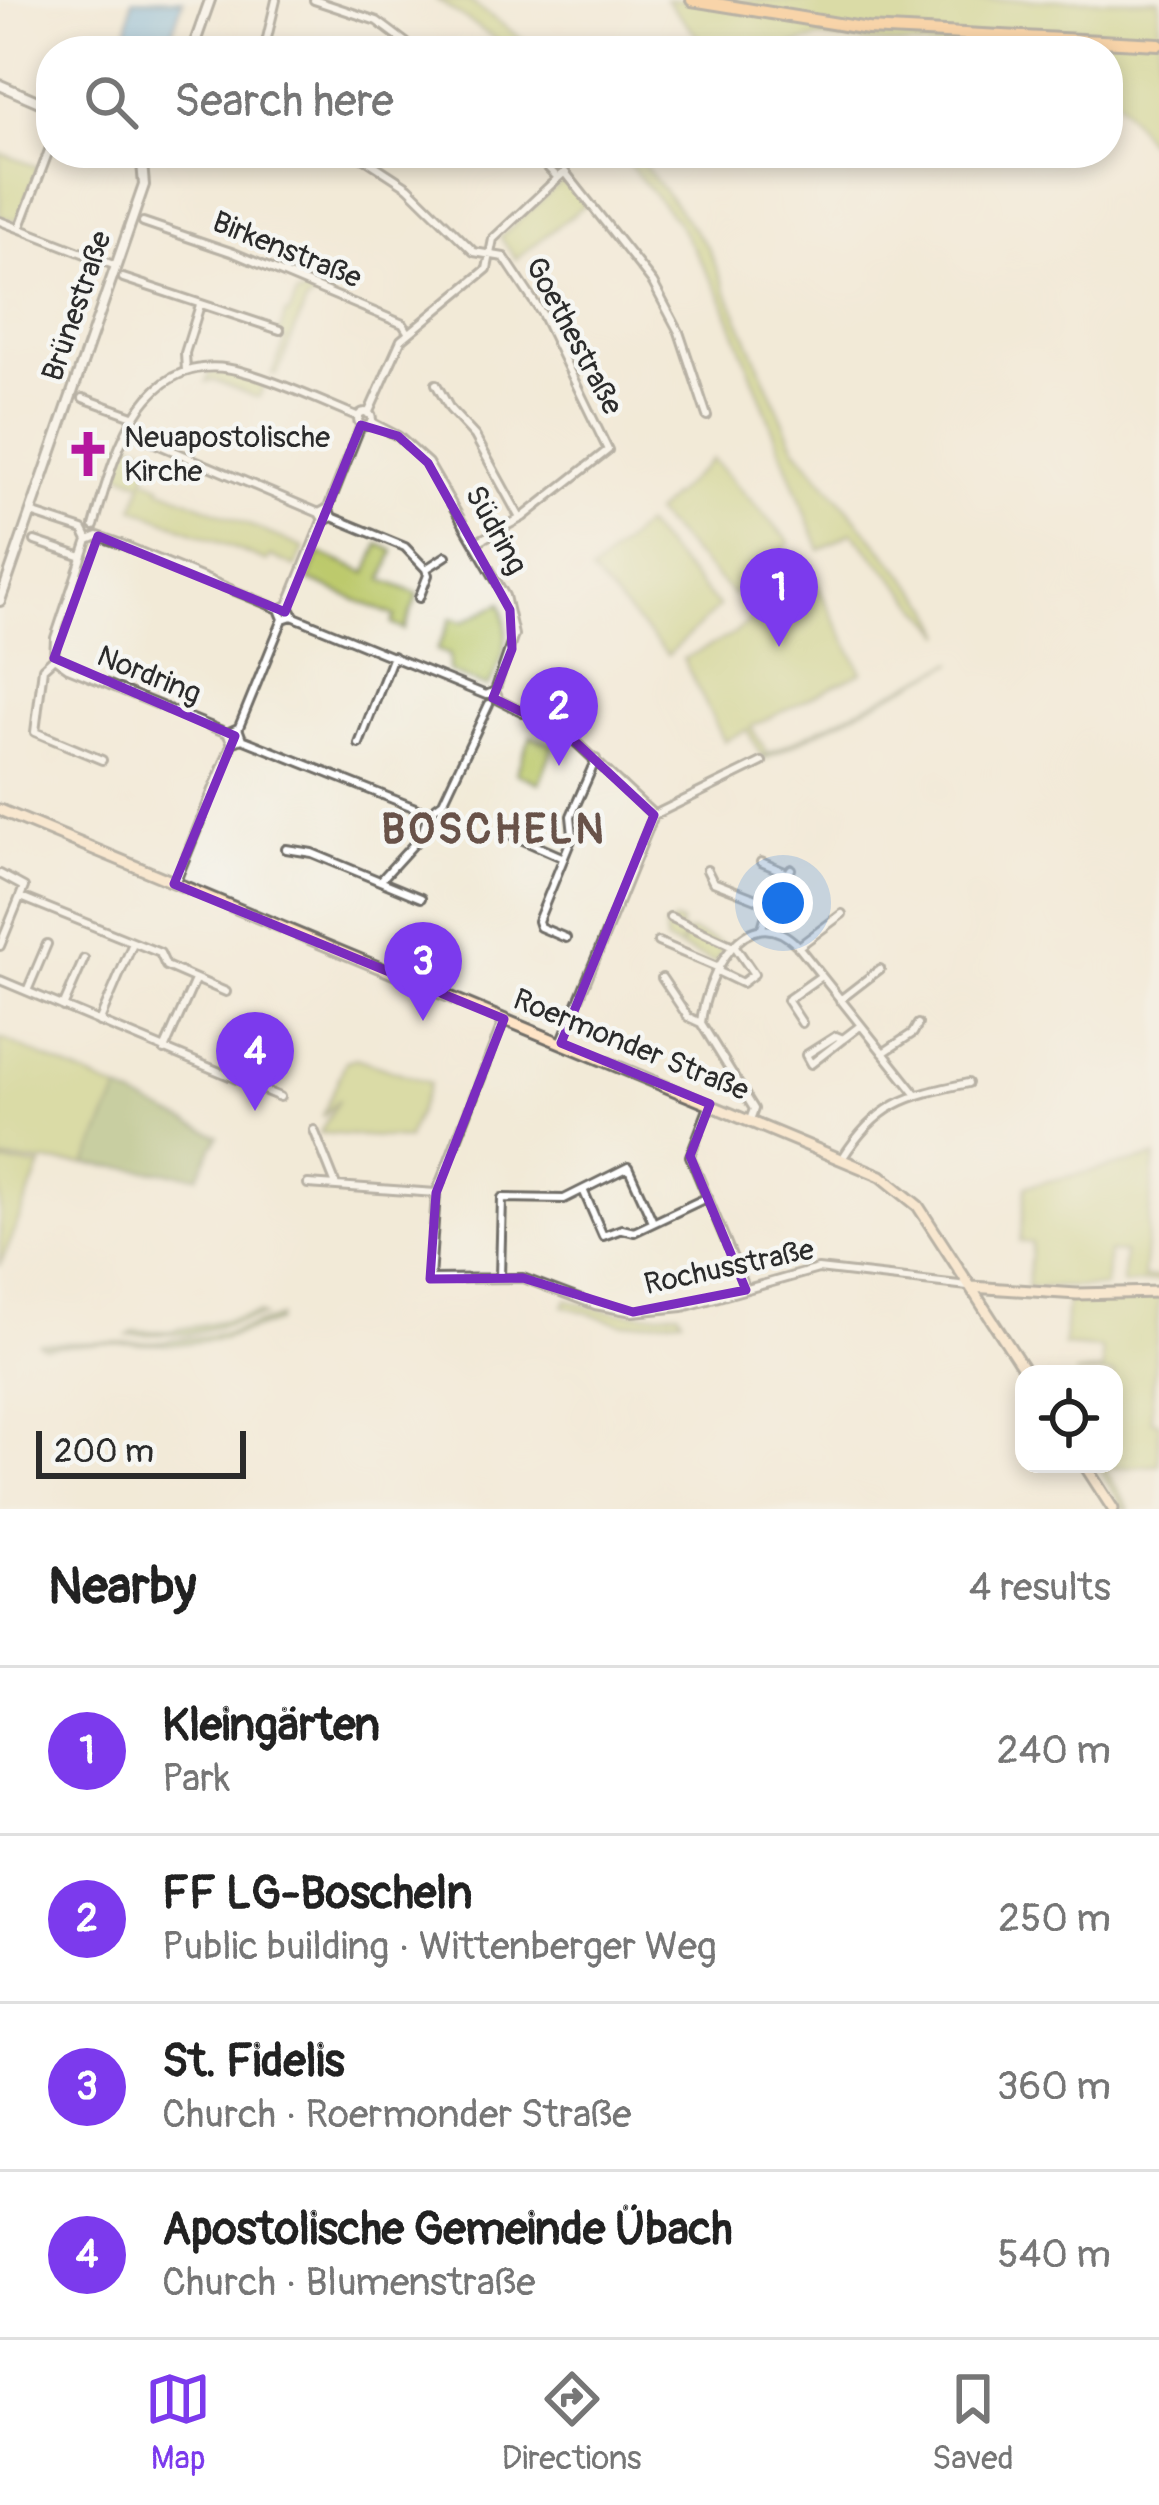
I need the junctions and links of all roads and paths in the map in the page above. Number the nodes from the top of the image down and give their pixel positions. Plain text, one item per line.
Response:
1 (210, 0) edge
2 (276, 0) edge
3 (314, 0) edge
4 (692, 0) edge
5 (197, 36) edge
6 (268, 36) edge
7 (397, 36) edge
8 (1004, 36) edge
9 (1123, 42) edge
10 (1159, 44) edge
11 (0, 85) edge
12 (36, 101) edge
13 (42, 168) edge
14 (143, 168) edge
15 (379, 168) edge
16 (548, 168) edge
17 (558, 178) junction
18 (0, 221) edge
19 (143, 222) dead end
20 (20, 227) junction
21 (490, 254) junction
22 (116, 266) junction
23 (123, 278) dead end
24 (200, 305) junction
25 (280, 330) dead end
26 (408, 332) junction
27 (186, 372) junction
28 (436, 384) dead end
29 (82, 398) dead end
30 (134, 416) junction
31 (707, 416) dead end
32 (370, 418) junction
33 (360, 421) junction
34 (129, 432) junction
35 (31, 513) junction
36 (323, 514) junction
37 (520, 518) junction
38 (94, 526) junction
39 (83, 530) junction
40 (98, 536) junction
41 (88, 540) junction
42 (34, 541) dead end
43 (475, 544) junction
44 (446, 556) dead end
45 (82, 557) junction
46 (426, 569) junction
47 (418, 598) dead end
48 (0, 601) edge
49 (284, 607) junction
50 (292, 616) junction
51 (283, 619) junction
52 (393, 656) junction
53 (54, 658) junction
54 (497, 696) junction
55 (487, 700) junction
56 (238, 728) junction
57 (227, 733) junction
58 (242, 740) junction
59 (232, 743) junction
60 (359, 744) dead end
61 (596, 759) junction
62 (102, 760) dead end
63 (762, 762) dead end
64 (0, 810) edge
65 (428, 813) junction
66 (654, 815) junction
67 (507, 833) dead end
68 (286, 849) dead end
69 (564, 858) junction
70 (761, 862) dead end
71 (707, 870) dead end
72 (0, 874) edge
73 (381, 880) junction
74 (174, 884) junction
75 (21, 897) junction
76 (421, 898) dead end
77 (769, 904) junction
78 (842, 914) dead end
79 (670, 917) dead end
80 (763, 928) junction
81 (566, 938) dead end
82 (133, 942) junction
83 (658, 942) dead end
84 (47, 944) dead end
85 (0, 946) edge
86 (733, 946) junction
87 (798, 947) junction
88 (84, 959) dead end
89 (880, 969) dead end
90 (718, 970) junction
91 (820, 976) junction
92 (662, 978) dead end
93 (0, 980) edge
94 (195, 980) junction
95 (27, 992) junction
96 (226, 992) dead end
97 (840, 1000) junction
98 (63, 1007) junction
99 (504, 1019) junction
100 (99, 1022) junction
101 (701, 1022) junction
102 (802, 1023) dead end
103 (917, 1024) dead end
104 (860, 1026) junction
105 (843, 1039) junction
106 (561, 1043) junction
107 (164, 1050) junction
108 (883, 1053) junction
109 (968, 1083) dead end
110 (916, 1094) junction
111 (280, 1097) dead end
112 (710, 1104) junction
113 (750, 1120) junction
114 (314, 1130) dead end
115 (842, 1159) junction
116 (308, 1184) dead end
117 (336, 1185) junction
118 (436, 1192) junction
119 (584, 1192) junction
120 (708, 1197) junction
121 (653, 1222) junction
122 (500, 1277) junction
123 (972, 1287) junction
124 (746, 1291) junction
125 (1159, 1292) edge
126 (1021, 1365) edge
127 (1090, 1473) edge
128 (1113, 1509) edge

1 - 5 street
2 - 6 street
3 - 7 street
4 - 8 main road
9 - 10 main road
11 - 12 street
13 - 20 street
14 - 22 street, Brünestraße
15 - 21 street, Goethestraße
16 - 17 street
17 - 21 street
17 - 31 street
18 - 20 street
19 - 26 street, Birkenstraße
20 - 22 street
21 - 26 street
21 - 37 street, Goethestraße
22 - 35 street, Brünestraße
23 - 24 street
24 - 25 street
24 - 27 street
26 - 32 street
27 - 30 street
27 - 33 street
28 - 37 street
29 - 30 street
30 - 34 street
32 - 33 street
32 - 43 street, Südring
33 - 36 street
34 - 36 street
34 - 38 street
35 - 39 street
35 - 48 street, Brünestraße
36 - 46 street
36 - 49 street
37 - 43 street
38 - 39 street
38 - 40 street
39 - 41 street
40 - 41 street
40 - 49 street
41 - 45 street, Nordring
42 - 45 street
43 - 54 street, Südring
44 - 46 street
45 - 53 street, Nordring
46 - 47 street
49 - 50 street
49 - 51 street
50 - 51 street
50 - 52 street
51 - 56 street
52 - 55 street
52 - 60 street
53 - 57 street, Nordring
53 - 62 street, Nordring
54 - 55 street
54 - 61 street
55 - 65 street
56 - 57 street
56 - 58 street
57 - 59 street
58 - 59 street
58 - 65 street
59 - 74 street
61 - 66 street
61 - 69 street
63 - 66 street
64 - 74 main road, Roermonder Straße
65 - 73 street
66 - 106 street
67 - 69 street
68 - 73 street
69 - 81 street
70 - 77 street
71 - 77 street
72 - 75 street
73 - 76 street
74 - 99 main road, Roermonder Straße
75 - 82 street
75 - 85 street
77 - 80 street
78 - 87 street
79 - 86 street
80 - 86 street
80 - 87 street
82 - 94 street
82 - 100 street
83 - 90 street
84 - 95 street
86 - 90 street
86 - 90 street
87 - 91 street
88 - 98 street
89 - 97 street
90 - 101 street
91 - 97 street
91 - 102 street
92 - 101 street
93 - 95 street
94 - 96 street
94 - 107 street
95 - 98 street
97 - 104 street
98 - 100 street
99 - 106 main road, Roermonder Straße
99 - 118 street
100 - 107 street
101 - 113 street
103 - 108 street
104 - 105 street
104 - 108 street
105 - 105 street
106 - 112 main road, Roermonder Straße
107 - 111 street
108 - 110 street
109 - 110 street
110 - 115 street
112 - 113 main road, Roermonder Straße
112 - 120 street
113 - 115 main road, Roermonder Straße
114 - 117 street
115 - 123 main road, Roermonder Straße
116 - 117 street
117 - 118 street
118 - 122 street, Rochusstraße
119 - 121 street
119 - 121 street
119 - 122 street
120 - 121 street
120 - 124 street
122 - 124 street, Rochusstraße
123 - 124 street, Rochusstraße
123 - 125 main road
123 - 126 main road, Roermonder Straße
127 - 128 main road

